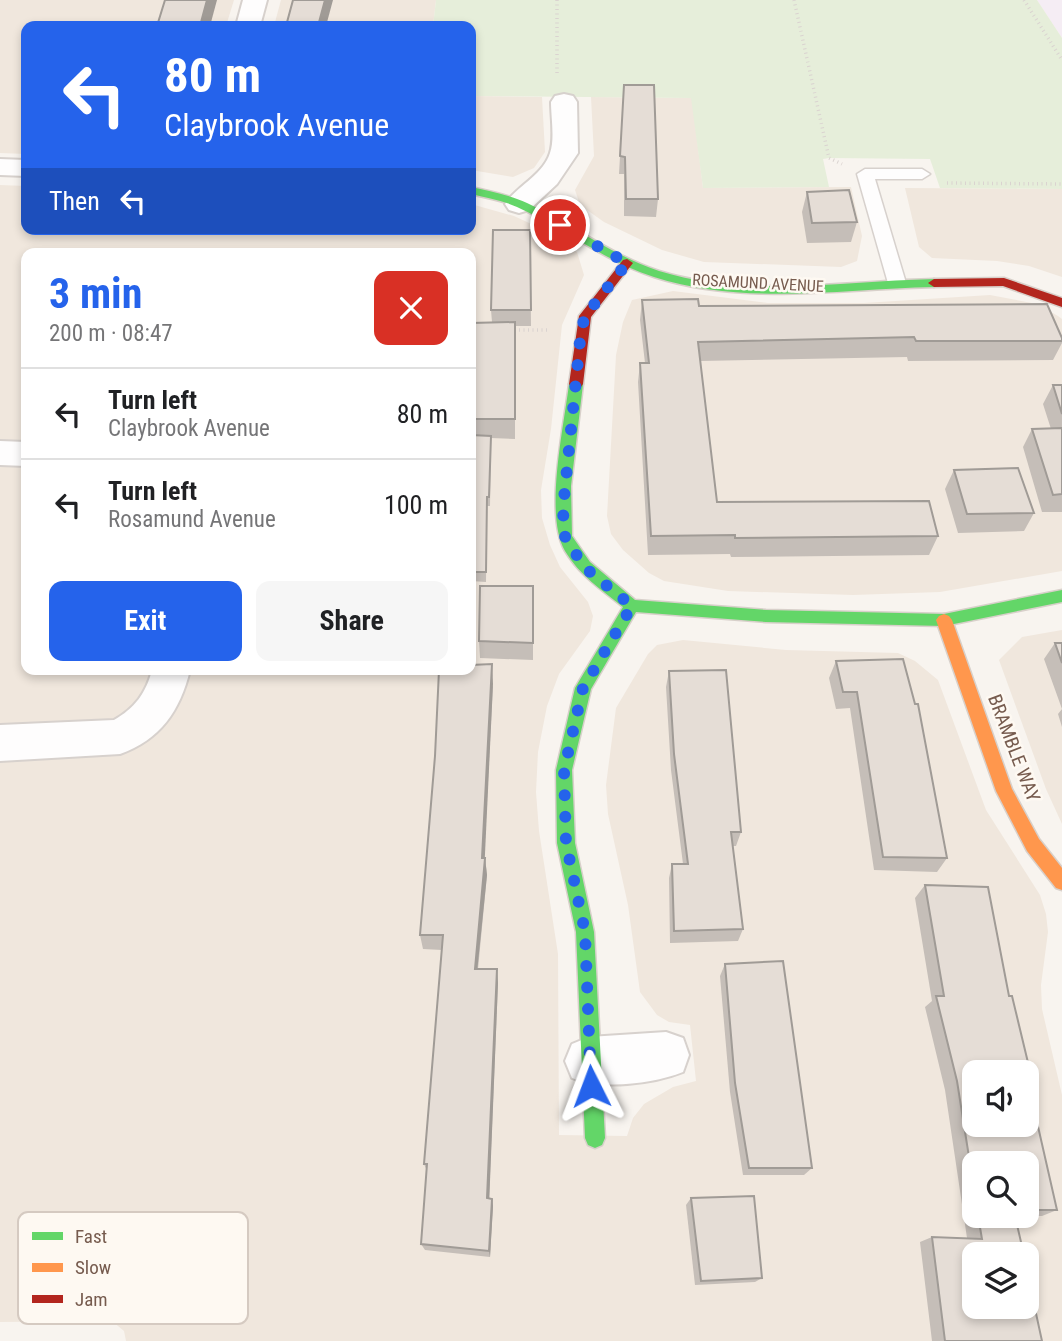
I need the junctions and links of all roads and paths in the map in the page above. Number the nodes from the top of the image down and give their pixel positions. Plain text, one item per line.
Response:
1 (255, 0) edge
2 (557, 0) edge
3 (794, 0) edge
4 (1024, 0) edge
5 (249, 21) edge
6 (1062, 60) edge
7 (560, 94) joint
8 (0, 167) edge
9 (21, 168) edge
10 (865, 174) junction
11 (922, 174) joint
12 (1062, 184) edge
13 (476, 191) edge
14 (519, 204) junction
15 (627, 263) junction
16 (897, 283) junction
17 (1062, 303) edge
18 (504, 330) edge
19 (581, 331) junction
20 (0, 453) edge
21 (21, 454) edge
22 (1062, 596) edge
23 (632, 606) junction
24 (944, 620) junction
25 (170, 675) edge
26 (0, 743) edge
27 (1062, 882) edge
28 (666, 1055) dead end
29 (590, 1060) junction
30 (595, 1138) dead end

1 - 5 street
2 - 7 path
3 - 10 path
4 - 6 path
7 - 14 street
8 - 9 street
10 - 11 lane
10 - 16 lane
11 - 12 path
13 - 14 street, ROSAMUND AVENUE
14 - 15 street, ROSAMUND AVENUE
15 - 16 street, ROSAMUND AVENUE
15 - 19 street
16 - 17 street, ROSAMUND AVENUE
18 - 19 path
19 - 23 street
20 - 21 street
22 - 24 street
23 - 24 street
23 - 29 street
24 - 27 street, BRAMBLE WAY
25 - 26 street
28 - 29 street
29 - 30 street

